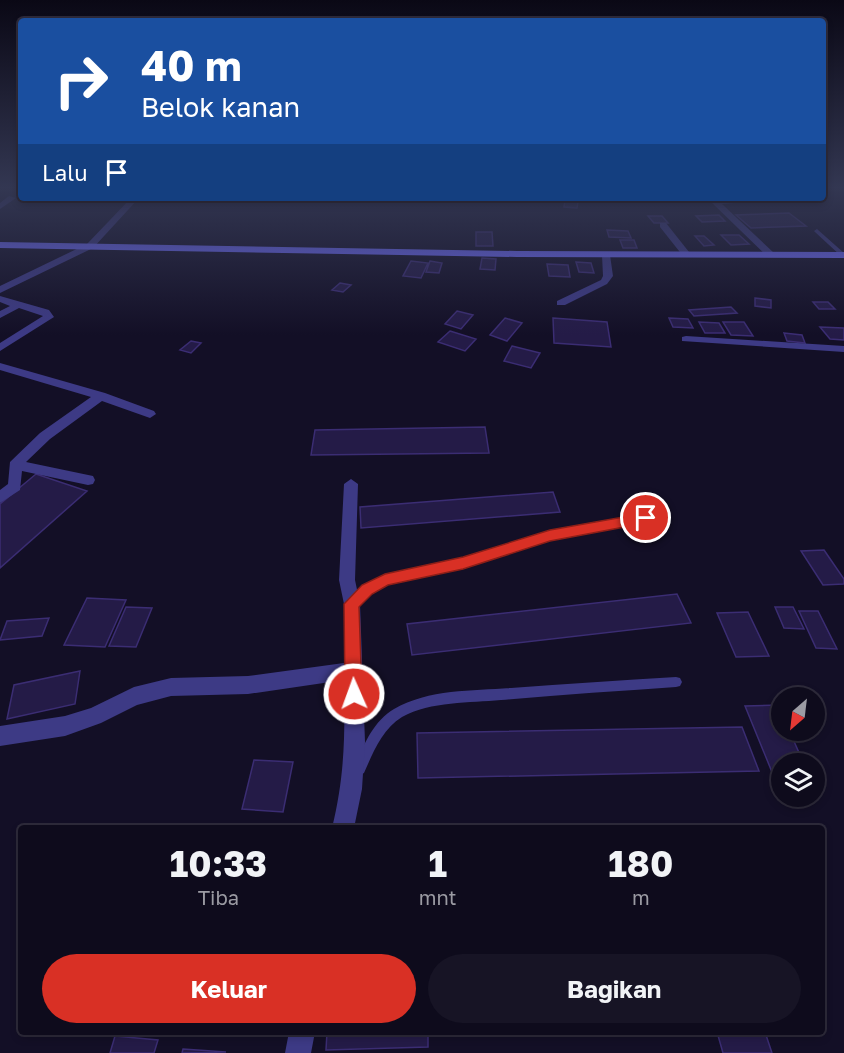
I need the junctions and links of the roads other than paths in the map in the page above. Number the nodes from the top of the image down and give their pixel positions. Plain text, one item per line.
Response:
1 (99, 236) edge
2 (672, 236) edge
3 (751, 236) edge
4 (823, 236) edge
5 (0, 244) edge
6 (90, 246) junction
7 (686, 254) junction
8 (606, 255) junction
9 (771, 255) junction
10 (844, 255) edge
11 (0, 290) edge
12 (0, 299) edge
13 (561, 303) dead end
14 (18, 305) junction
15 (0, 315) edge
16 (686, 339) dead end
17 (0, 348) edge
18 (844, 349) edge
19 (0, 366) edge
20 (101, 396) junction
21 (150, 414) dead end
22 (15, 465) junction
23 (88, 480) dead end
24 (351, 484) dead end
25 (0, 498) edge
26 (646, 518) dead end
27 (352, 604) junction
28 (353, 670) junction
29 (676, 682) dead end
30 (0, 736) edge
31 (352, 789) junction
32 (344, 825) edge
33 (301, 1035) edge
34 (298, 1053) edge

1 - 6 street
2 - 7 street
3 - 9 street
4 - 10 lane
5 - 6 street
6 - 8 street
6 - 11 street
7 - 8 street
7 - 9 street
8 - 13 street
9 - 10 street
12 - 14 street
14 - 15 street
14 - 17 street
16 - 18 street
19 - 20 street
20 - 21 street
20 - 22 street
22 - 23 street
22 - 25 street
24 - 27 street
26 - 27 lane
27 - 28 street
28 - 30 street
28 - 31 street
29 - 31 lane
31 - 32 street
33 - 34 street

